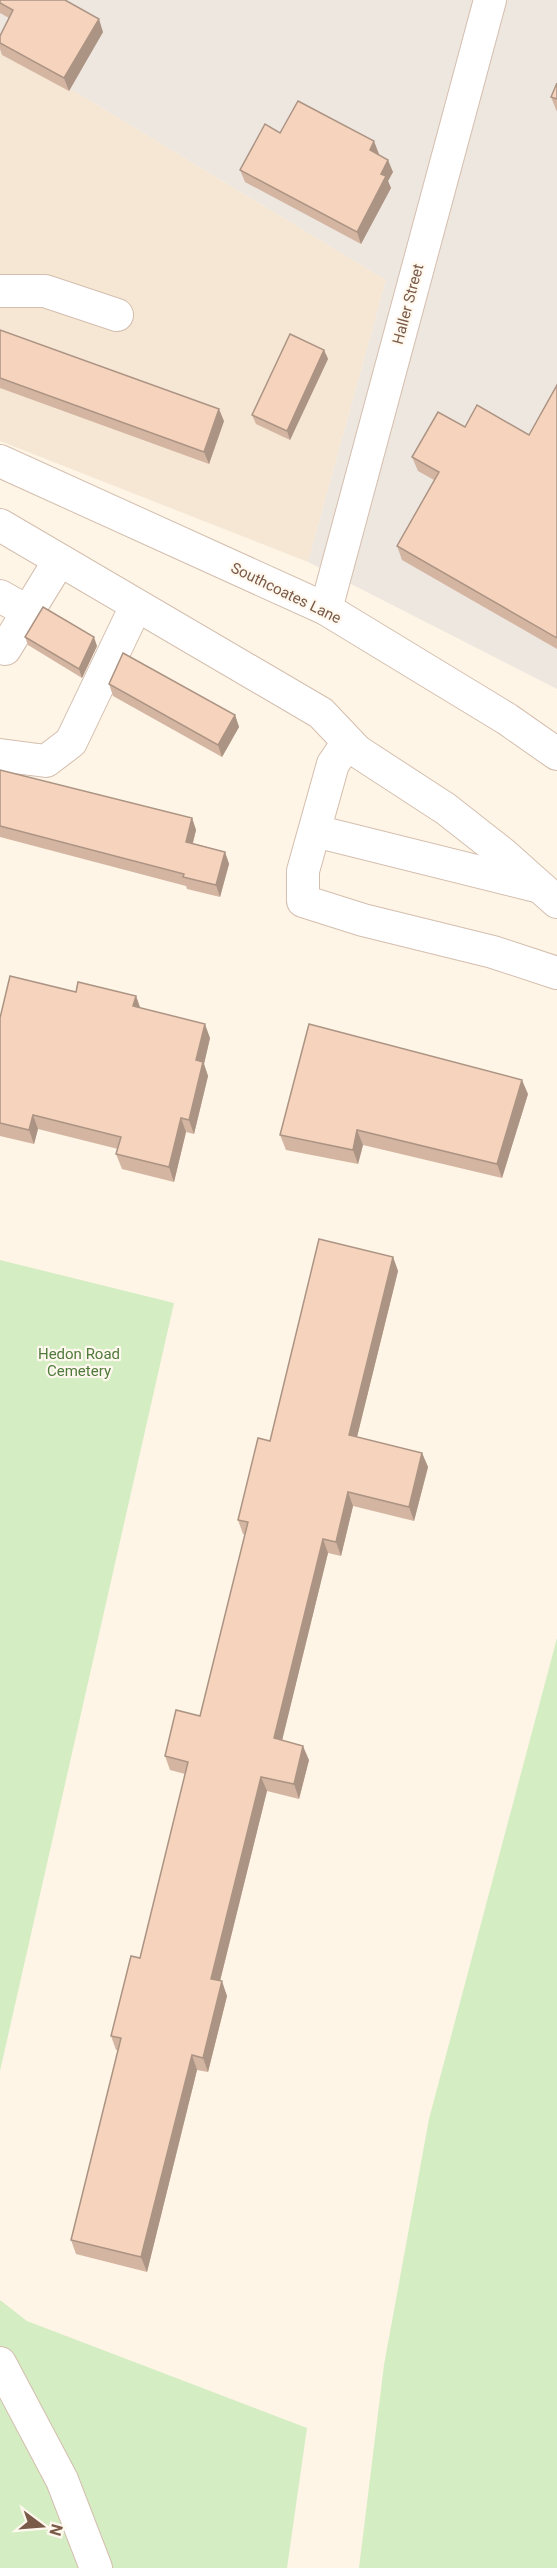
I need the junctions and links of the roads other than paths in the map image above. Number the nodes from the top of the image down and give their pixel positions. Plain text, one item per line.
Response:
1 (490, 0) edge
2 (0, 291) edge
3 (117, 315) dead end
4 (0, 461) edge
5 (0, 525) edge
6 (59, 561) junction
7 (0, 596) edge
8 (136, 606) junction
9 (326, 609) junction
10 (28, 612) junction
11 (0, 646) edge
12 (341, 753) junction
13 (557, 754) edge
14 (0, 755) edge
15 (315, 831) junction
16 (548, 894) edge
17 (557, 973) edge
18 (0, 2363) edge
19 (96, 2568) edge

1 - 9 street, Haller Street
2 - 3 street
4 - 9 street, Southcoates Lane
5 - 6 street
6 - 8 street
6 - 10 street
7 - 10 street
8 - 12 street
8 - 14 street
9 - 13 street, Southcoates Lane
10 - 11 street
12 - 15 street
12 - 16 street
15 - 16 street
15 - 17 street
18 - 19 street

